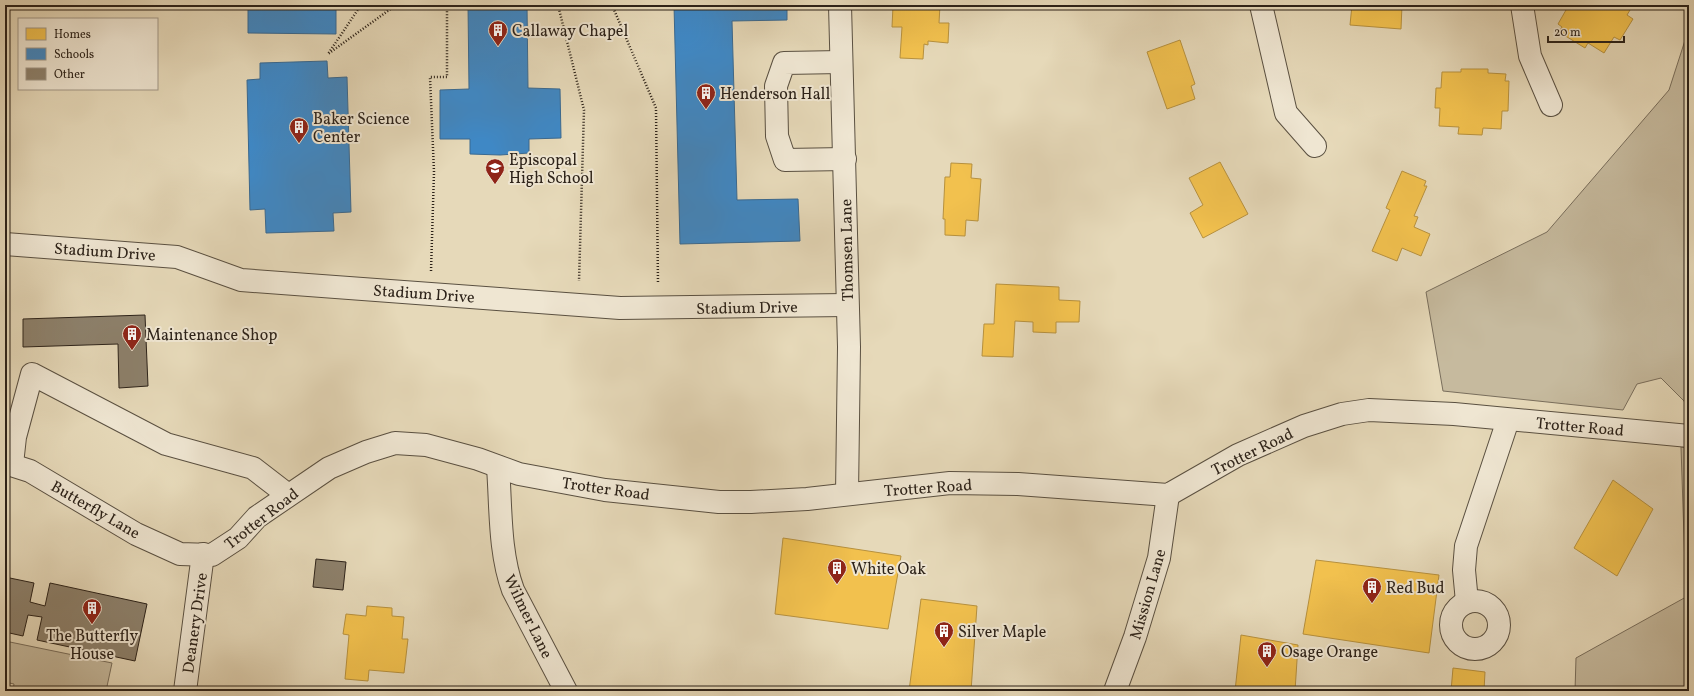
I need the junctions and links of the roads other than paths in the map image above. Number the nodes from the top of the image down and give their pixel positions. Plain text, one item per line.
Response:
1 (840, 5) edge
2 (1261, 5) edge
3 (1522, 5) edge
4 (842, 62) junction
5 (1551, 105) dead end
6 (1315, 146) dead end
7 (845, 159) junction
8 (5, 244) edge
9 (847, 305) junction
10 (1508, 420) junction
11 (1689, 436) edge
12 (9, 464) edge
13 (498, 467) junction
14 (847, 494) junction
15 (288, 495) junction
16 (1168, 495) junction
17 (196, 554) junction
18 (1467, 602) dead end
19 (185, 691) edge
20 (566, 691) edge
21 (1115, 691) edge

1 - 4 street, Thomsen Lane
2 - 6 street
3 - 5 street
4 - 7 street, Thomsen Lane
4 - 7 street
7 - 9 street, Thomsen Lane
8 - 9 street, Stadium Drive
9 - 14 street, Thomsen Lane
10 - 11 street, Trotter Road
10 - 16 street, Trotter Road
10 - 18 street
12 - 15 street
12 - 17 street, Butterfly Lane
13 - 14 street, Trotter Road
13 - 15 street, Trotter Road
13 - 20 street, Wilmer Lane
14 - 16 street, Trotter Road
15 - 17 street, Trotter Road
16 - 21 street, Mission Lane
17 - 19 street, Deanery Drive

